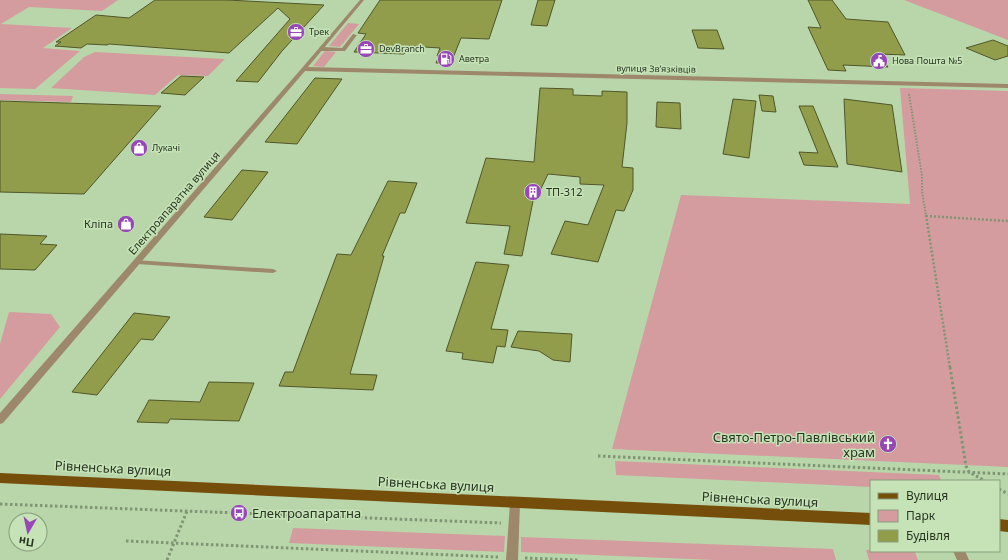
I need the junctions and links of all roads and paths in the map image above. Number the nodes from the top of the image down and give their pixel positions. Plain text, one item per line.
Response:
1 (362, 0) edge
2 (355, 35) dead end
3 (322, 49) junction
4 (304, 69) junction
5 (908, 84) junction
6 (1008, 86) edge
7 (926, 216) junction
8 (1008, 221) edge
9 (137, 262) junction
10 (273, 271) dead end
11 (0, 420) edge
12 (598, 456) dead end
13 (969, 472) junction
14 (1008, 474) edge
15 (0, 478) edge
16 (983, 480) edge
17 (514, 503) junction
18 (0, 504) edge
19 (187, 511) junction
20 (870, 519) edge
21 (514, 524) junction
22 (126, 541) dead end
23 (174, 543) junction
24 (512, 559) edge
25 (167, 560) edge
26 (578, 560) edge

1 - 3 street, Електроапаратна вулиця
2 - 3 street
3 - 4 street, Електроапаратна вулиця
4 - 5 street, вулиця Звʼязківців
4 - 9 street, Електроапаратна вулиця
5 - 6 street, вулиця Звʼязківців
5 - 7 path
7 - 8 path
7 - 13 path
9 - 10 street
9 - 11 street, Електроапаратна вулиця
12 - 13 path
13 - 14 path
13 - 16 path
15 - 17 main road, Рівненська вулиця
17 - 20 main road, Рівненська вулиця
17 - 21 street
18 - 19 path
19 - 21 path
19 - 23 path
21 - 24 street
22 - 23 path
23 - 24 path
23 - 25 path
24 - 26 path

